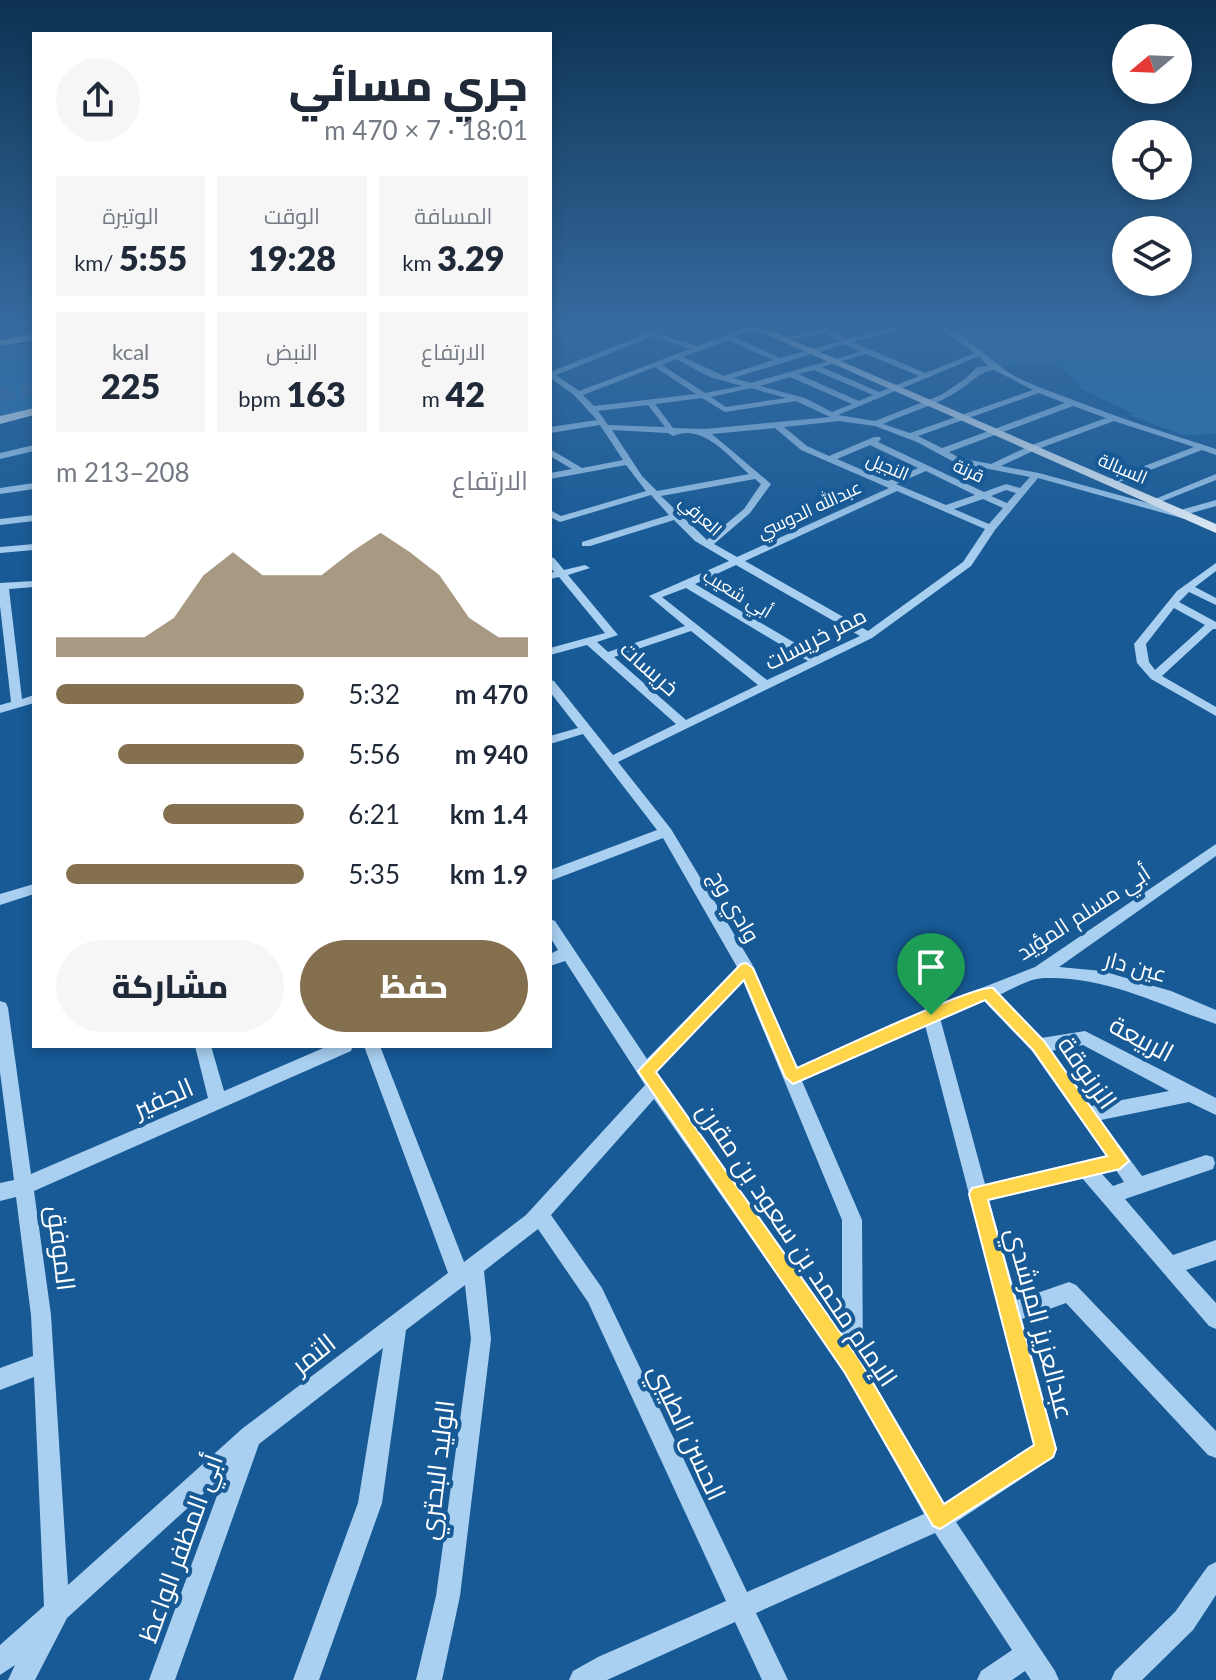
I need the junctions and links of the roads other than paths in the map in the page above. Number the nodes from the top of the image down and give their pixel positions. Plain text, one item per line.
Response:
1 (588, 404) edge
2 (630, 404) edge
3 (652, 404) edge
4 (717, 404) edge
5 (759, 404) edge
6 (810, 404) edge
7 (859, 404) edge
8 (930, 404) edge
9 (931, 404) edge
10 (1002, 404) edge
11 (1069, 404) edge
12 (1077, 404) edge
13 (592, 409) junction
14 (32, 412) edge
15 (836, 417) junction
16 (1114, 418) junction
17 (964, 419) junction
18 (0, 420) edge
19 (604, 424) junction
20 (876, 424) junction
21 (777, 425) junction
22 (552, 430) edge
23 (896, 431) junction
24 (705, 432) junction
25 (994, 432) junction
26 (673, 433) junction
27 (910, 436) junction
28 (871, 442) junction
29 (1203, 447) junction
30 (32, 448) edge
31 (1032, 448) junction
32 (943, 451) junction
33 (1216, 452) edge
34 (552, 453) edge
35 (0, 456) edge
36 (829, 459) junction
37 (629, 462) junction
38 (993, 466) junction
39 (926, 468) junction
40 (579, 470) junction
41 (1036, 475) junction
42 (552, 476) edge
43 (756, 476) junction
44 (1216, 477) edge
45 (1111, 482) junction
46 (32, 486) edge
47 (892, 486) junction
48 (0, 491) edge
49 (1023, 492) junction
50 (654, 493) junction
51 (984, 495) junction
52 (1155, 501) junction
53 (1216, 503) edge
54 (1010, 508) junction
55 (945, 509) junction
56 (1180, 513) junction
57 (552, 514) edge
58 (676, 516) junction
59 (32, 518) edge
60 (1193, 518) junction
61 (0, 522) edge
62 (991, 528) junction
63 (1216, 529) edge
64 (586, 544) dead end
65 (707, 545) junction
66 (32, 547) edge
67 (0, 550) edge
68 (737, 563) junction
69 (1216, 566) edge
70 (585, 568) dead end
71 (556, 575) edge
72 (32, 584) edge
73 (687, 584) junction
74 (1, 586) edge
75 (1189, 588) junction
76 (1216, 602) edge
77 (1173, 603) junction
78 (1214, 625) edge
79 (692, 627) junction
80 (868, 636) junction
81 (589, 641) junction
82 (552, 651) edge
83 (606, 656) junction
84 (817, 661) junction
85 (1155, 677) junction
86 (766, 685) junction
87 (552, 686) edge
88 (32, 700) edge
89 (17, 704) junction
90 (0, 709) edge
91 (1216, 712) edge
92 (684, 725) junction
93 (587, 729) junction
94 (552, 739) edge
95 (613, 760) junction
96 (666, 832) junction
97 (1216, 849) edge
98 (552, 875) edge
99 (32, 890) edge
100 (0, 900) edge
101 (552, 932) edge
102 (559, 957) edge
103 (746, 968) junction
104 (1041, 971) junction
105 (987, 993) junction
106 (0, 1008) edge
107 (931, 1015) junction
108 (1216, 1017) edge
109 (1038, 1046) junction
110 (204, 1048) edge
111 (340, 1048) edge
112 (373, 1048) edge
113 (793, 1077) junction
114 (651, 1078) junction
115 (1190, 1094) junction
116 (218, 1102) junction
117 (1216, 1107) edge
118 (1086, 1115) junction
119 (1120, 1161) junction
120 (1206, 1163) dead end
121 (1086, 1169) junction
122 (24, 1186) junction
123 (1139, 1187) junction
124 (0, 1192) edge
125 (978, 1194) junction
126 (1109, 1196) junction
127 (539, 1215) junction
128 (1216, 1250) edge
129 (1169, 1266) junction
130 (466, 1270) junction
131 (1010, 1313) junction
132 (1216, 1319) edge
133 (397, 1323) junction
134 (42, 1363) junction
135 (852, 1366) junction
136 (0, 1379) edge
137 (251, 1436) junction
138 (1216, 1447) edge
139 (940, 1519) junction
140 (1216, 1574) edge
141 (739, 1607) junction
142 (57, 1613) junction
143 (1027, 1655) junction
144 (0, 1662) edge
145 (21, 1680) edge
146 (162, 1680) edge
147 (306, 1680) edge
148 (429, 1680) edge
149 (582, 1680) edge
150 (775, 1680) edge
151 (990, 1680) edge
152 (1046, 1680) edge
153 (1124, 1680) edge

1 - 13 street, العرفي
2 - 13 street
3 - 26 street
4 - 5 street
6 - 15 street
7 - 15 street
8 - 20 street
9 - 17 main road, السبالة
10 - 17 street
11 - 25 street
12 - 16 street
13 - 19 street, العرفي
14 - 18 main road
15 - 20 street
15 - 21 street
16 - 29 street
16 - 31 street
17 - 25 main road, السبالة
17 - 27 street
19 - 22 street
19 - 26 street
19 - 37 street, العرفي
20 - 23 street
21 - 24 street
21 - 36 street, النجيل
23 - 27 street
23 - 28 street
24 - 26 street
24 - 43 street
25 - 31 main road, السبالة
25 - 32 street
27 - 32 street
28 - 36 street
28 - 39 street, قرنة
29 - 33 street
29 - 45 street
30 - 35 street
31 - 38 street
31 - 45 main road, السبالة
32 - 38 street
34 - 40 street
36 - 47 street, النجيل
37 - 40 street
37 - 50 street, العرفي
38 - 41 street
39 - 47 street, عبدالله الدوسي
39 - 51 street, قرنة
40 - 42 street
41 - 49 street, ممر خريسات
41 - 60 street
43 - 50 street
43 - 65 street
44 - 52 street
45 - 52 main road, السبالة
46 - 48 street
47 - 55 street, النجيل
47 - 68 street, عبدالله الدوسي
49 - 51 street
49 - 54 street, ممر خريسات
50 - 57 street
50 - 58 street, العرفي
51 - 54 street, قرنة
51 - 55 street
52 - 56 main road, السبالة
53 - 56 street
54 - 62 street, ممر خريسات
55 - 62 street, النجيل
56 - 60 main road, السبالة
58 - 64 street
58 - 65 street, العرفي
59 - 61 street
60 - 63 main road, السبالة
62 - 80 street, ممر خريسات
65 - 68 street, العرفي
66 - 67 street
68 - 73 street, أبي شعيب
68 - 80 street, العرفي
69 - 75 street
70 - 71 street
71 - 81 street
72 - 74 street
73 - 79 street
73 - 84 street, أبي شعيب
74 - 89 street
75 - 76 street
75 - 77 street
77 - 78 street
77 - 85 street
78 - 85 street
79 - 83 street
79 - 86 street
80 - 84 street, ممر خريسات
81 - 82 street
81 - 83 street, خريسات
83 - 92 street, خريسات
84 - 86 street, ممر خريسات
85 - 91 street
86 - 92 street, ممر خريسات
87 - 93 street, وادي وج
88 - 89 street
89 - 90 street
92 - 95 street, ممر خريسات
93 - 94 street
93 - 95 street, وادي وج
95 - 96 street, وادي وج
96 - 98 street
96 - 103 street, وادي وج
97 - 104 street, أبي مسلم المؤيد
99 - 100 street
101 - 102 street, الإمام محمد بن سعود بن مقرن
102 - 114 street, الإمام محمد بن سعود بن مقرن
103 - 113 street, وادي وج
103 - 114 street, التمر
104 - 105 street, أبي مسلم المؤيد
104 - 108 street, عين دار
105 - 107 street, أبي مسلم المؤيد
105 - 109 street, الزرنوقة
106 - 122 street, الموفق
107 - 113 street, أبي مسلم المؤيد
107 - 125 street, عبدالعزيز المرشدي
109 - 115 street, الربيعة
109 - 118 street, الزرنوقة
110 - 116 street
111 - 116 street, الجفير
112 - 130 street, الوليد البحتري
113 - 135 street, وادي وج
114 - 127 street, التمر
114 - 135 street, الإمام محمد بن سعود بن مقرن
115 - 117 street, الربيعة
115 - 118 street
116 - 122 street, الجفير
118 - 119 street, الزرنوقة
119 - 121 street
119 - 123 street, الزرنوقة
120 - 123 street
121 - 125 street
121 - 126 street
122 - 124 street, الجفير
122 - 134 street, الموفق
123 - 126 street
125 - 131 street, عبدالعزيز المرشدي
126 - 129 street
127 - 130 street, التمر
127 - 141 street, الحسن الطيبي
128 - 129 street
129 - 132 street
130 - 133 street, التمر
130 - 148 street, الوليد البحتري
131 - 138 street
131 - 139 street, عبدالعزيز المرشدي
133 - 137 street, التمر
133 - 147 street
134 - 136 street
134 - 142 street, الموفق
135 - 139 street, الإمام محمد بن سعود بن مقرن
137 - 142 street, التمر
137 - 146 street, أبي المظفر الواعظ
139 - 141 street, عبدالعزيز المرشدي
139 - 143 street, الإمام محمد بن سعود بن مقرن
140 - 153 street
141 - 149 street, عبدالعزيز المرشدي
141 - 150 street, الحسن الطيبي
142 - 144 street, التمر
142 - 145 street
143 - 151 street
143 - 152 street, الإمام محمد بن سعود بن مقرن

